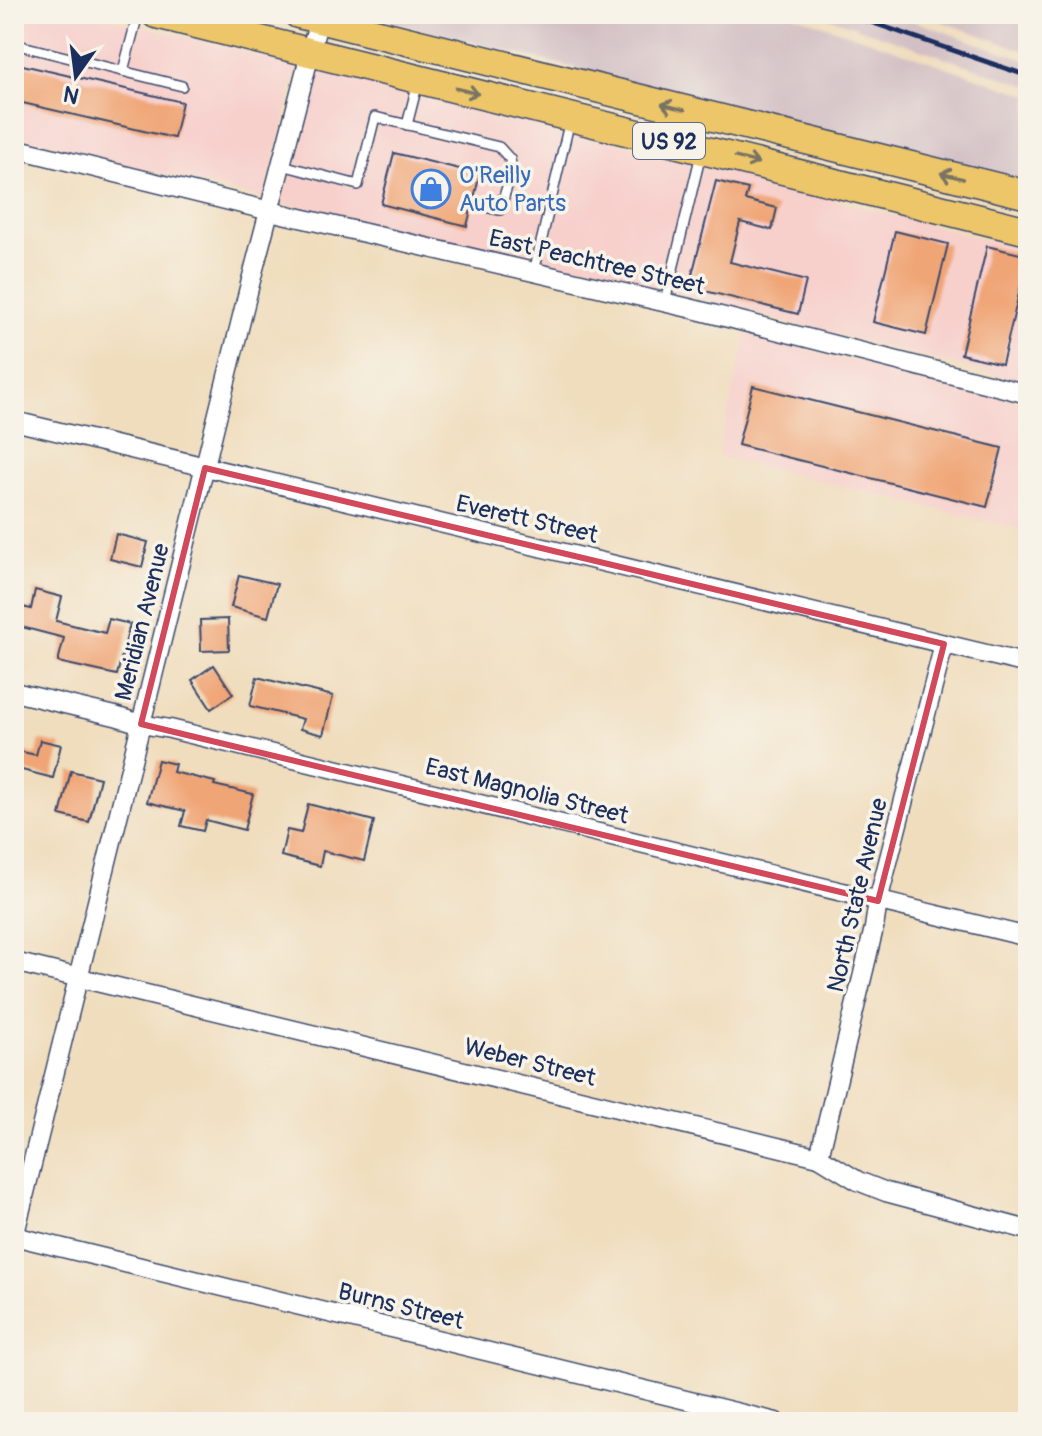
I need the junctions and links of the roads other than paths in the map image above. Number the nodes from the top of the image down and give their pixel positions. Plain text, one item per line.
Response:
1 (138, 14) edge
2 (156, 14) edge
3 (308, 17) edge
4 (14, 44) edge
5 (310, 53) junction
6 (123, 71) junction
7 (418, 79) junction
8 (182, 86) dead end
9 (571, 117) junction
10 (407, 125) junction
11 (825, 144) junction
12 (14, 148) edge
13 (703, 149) junction
14 (282, 165) junction
15 (817, 178) junction
16 (1028, 195) edge
17 (485, 207) dead end
18 (270, 211) junction
19 (1028, 231) edge
20 (534, 272) junction
21 (665, 302) junction
22 (1028, 394) edge
23 (14, 421) edge
24 (205, 468) junction
25 (944, 644) junction
26 (1028, 664) edge
27 (14, 692) edge
28 (141, 724) junction
29 (878, 901) junction
30 (1028, 937) edge
31 (14, 962) edge
32 (79, 977) junction
33 (819, 1157) junction
34 (1028, 1230) edge
35 (14, 1236) edge
36 (776, 1422) edge

1 - 6 lane
2 - 5 main road, US 92
3 - 5 street, Meridian Avenue
11 -> 3 main road, US 92
4 - 6 lane
5 - 7 main road, US 92
5 - 14 street, Meridian Avenue
6 - 8 lane
7 -> 9 main road, US 92
7 - 10 lane
9 - 13 main road, US 92
9 - 20 lane
10 - 14 lane
10 - 17 lane
11 - 15 main road
16 -> 11 main road, US 92
12 - 18 street, East Peachtree Street
13 -> 15 main road, US 92
13 - 21 lane
14 - 18 street, Meridian Avenue
15 - 19 main road, US 92
18 - 20 street, East Peachtree Street
18 - 24 street, Meridian Avenue
20 - 21 street, East Peachtree Street
21 - 22 street, East Peachtree Street
23 - 24 street, Everett Street
24 - 25 street, Everett Street
24 - 28 street, Meridian Avenue
25 - 26 street, Everett Street
25 - 29 street, North State Avenue
27 - 28 street, East Magnolia Street
28 - 29 street, East Magnolia Street
28 - 32 street, Meridian Avenue
29 - 30 street, East Magnolia Street
29 - 33 street, North State Avenue
31 - 32 street, Weber Street
32 - 33 street, Weber Street
32 - 35 street, Meridian Avenue
33 - 34 street, Weber Street
35 - 36 street, Burns Street

